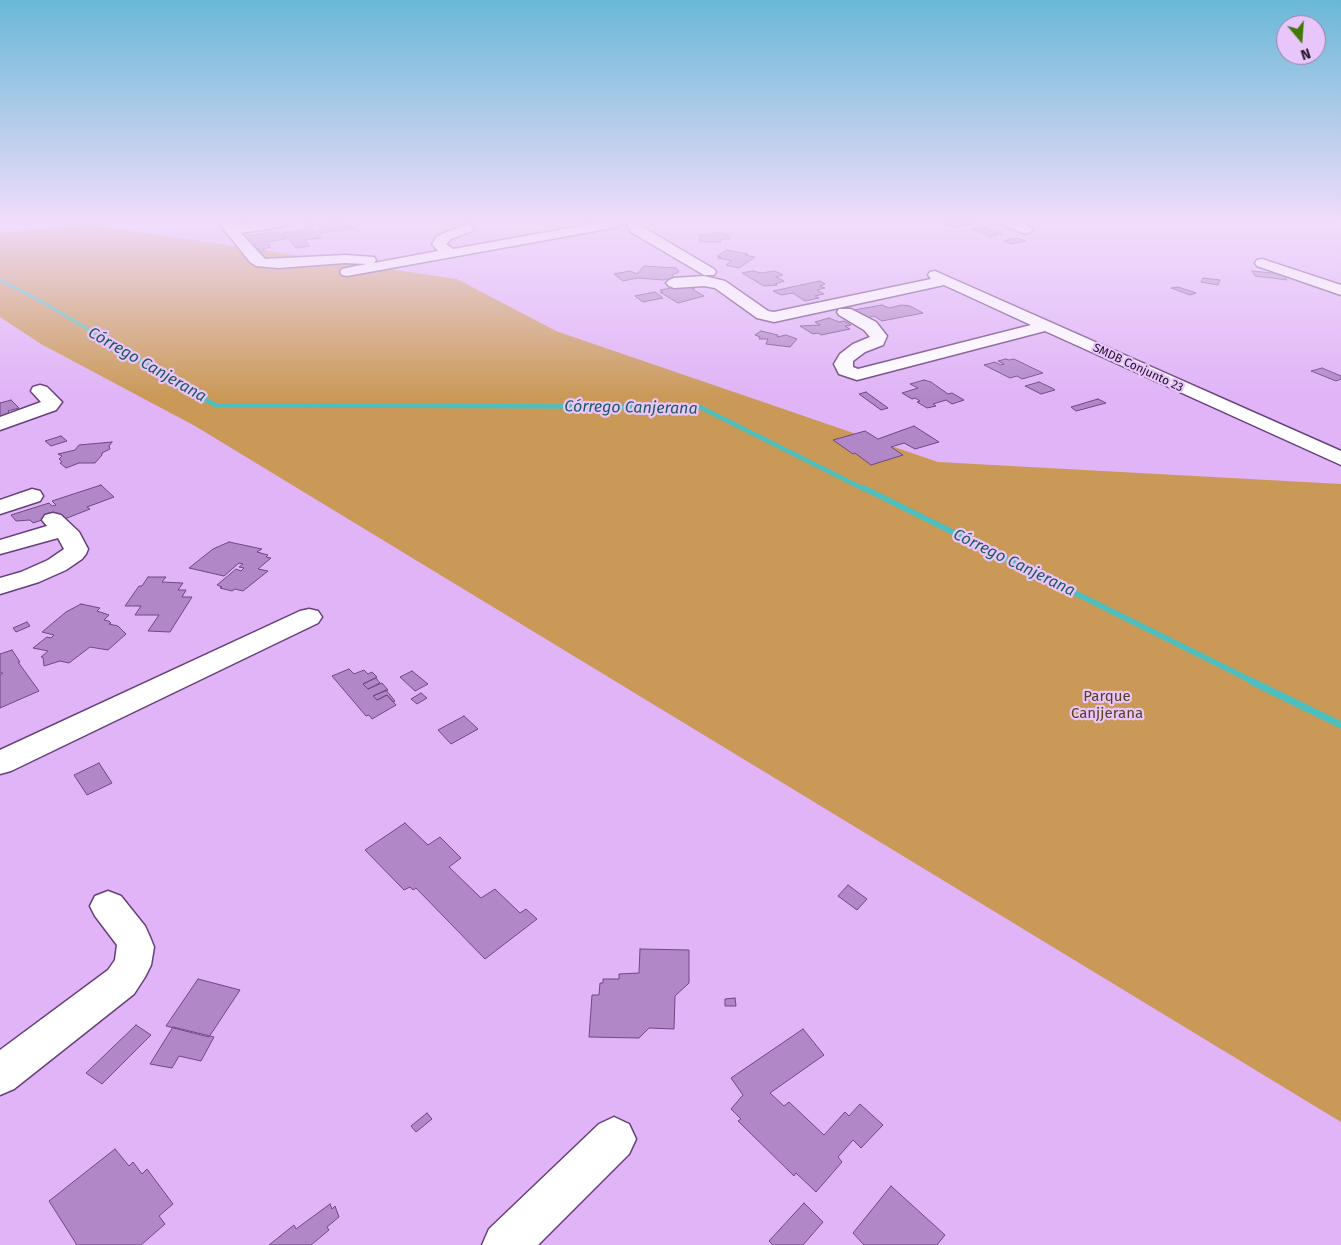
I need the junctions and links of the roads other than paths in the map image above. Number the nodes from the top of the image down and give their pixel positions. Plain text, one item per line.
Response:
1 (702, 281) edge
2 (705, 281) edge
3 (923, 281) edge
4 (949, 281) edge
5 (1315, 281) edge
6 (674, 283) dead end
7 (1341, 290) edge
8 (845, 312) dead end
9 (1046, 326) junction
10 (1074, 338) junction
11 (875, 384) dead end
12 (40, 391) dead end
13 (0, 424) edge
14 (1341, 459) edge
15 (32, 496) dead end
16 (0, 506) edge
17 (0, 547) edge
18 (0, 586) edge
19 (309, 617) dead end
20 (0, 763) edge
21 (108, 906) dead end
22 (0, 1075) edge
23 (614, 1139) dead end
24 (505, 1245) edge

1 - 6 street, SMDB Conjunto 23
2 - 3 street, SMDB Conjunto 23
4 - 9 street, SMDB Conjunto 23
5 - 7 street
8 - 9 street
9 - 10 street, SMDB Conjunto 23
10 - 11 street
10 - 14 street, SMDB Conjunto 23
12 - 13 street
15 - 16 street
17 - 18 street
19 - 20 street
21 - 22 street
23 - 24 street

